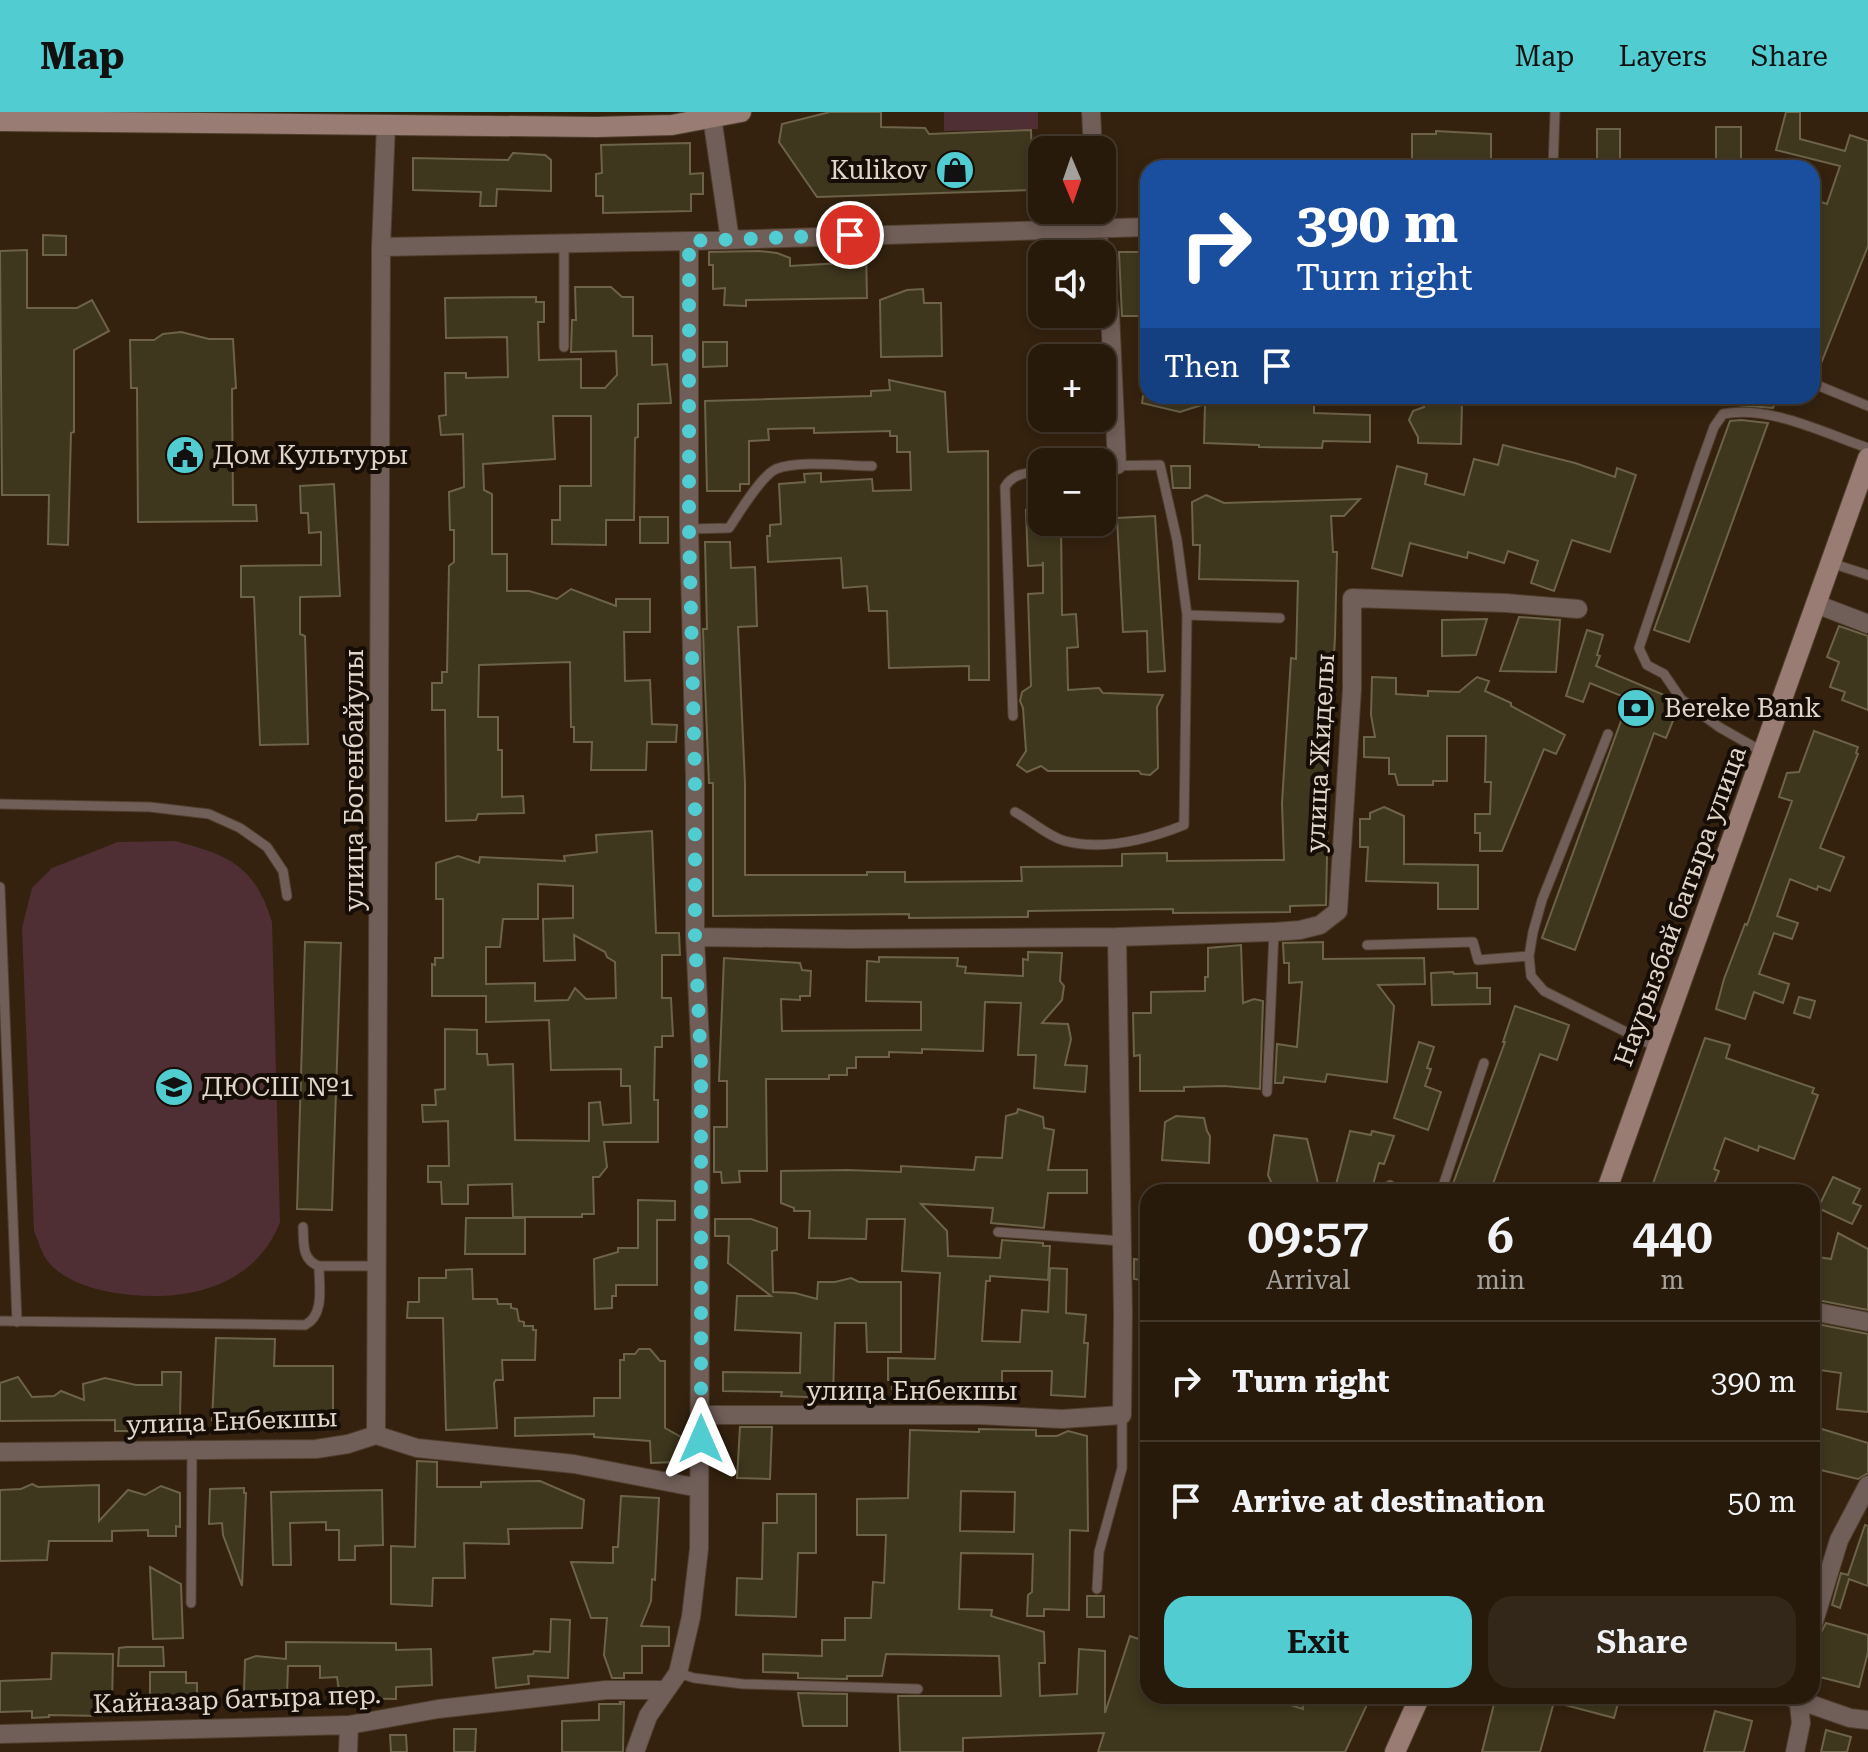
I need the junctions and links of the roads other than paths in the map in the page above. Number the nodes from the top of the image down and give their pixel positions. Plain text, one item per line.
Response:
1 (741, 112) edge
2 (1091, 112) edge
3 (1555, 112) edge
4 (712, 117) junction
5 (0, 121) edge
6 (396, 121) edge
7 (1092, 136) edge
8 (1553, 160) edge
9 (1116, 221) edge
10 (1028, 222) edge
11 (1140, 226) edge
12 (730, 240) junction
13 (689, 241) junction
14 (564, 244) junction
15 (381, 247) junction
16 (1110, 328) edge
17 (564, 347) dead end
18 (1820, 386) edge
19 (1868, 406) edge
20 (1109, 448) edge
21 (1868, 448) edge
22 (1868, 458) edge
23 (1116, 465) edge
24 (872, 466) dead end
25 (1028, 473) edge
26 (689, 529) junction
27 (1831, 563) junction
28 (1868, 575) edge
29 (1816, 604) junction
30 (1578, 609) dead end
31 (1187, 615) junction
32 (1280, 618) dead end
33 (1868, 624) edge
34 (1013, 716) dead end
35 (1608, 734) dead end
36 (1763, 752) junction
37 (0, 804) edge
38 (1015, 812) dead end
39 (0, 887) edge
40 (287, 896) dead end
41 (1274, 932) junction
42 (695, 937) junction
43 (1117, 937) junction
44 (1367, 945) dead end
45 (1529, 956) junction
46 (1656, 1047) junction
47 (1484, 1063) dead end
48 (1267, 1092) dead end
49 (1444, 1184) edge
50 (1609, 1184) edge
51 (303, 1227) dead end
52 (998, 1232) dead end
53 (1122, 1241) junction
54 (319, 1266) junction
55 (378, 1266) junction
56 (1820, 1313) edge
57 (0, 1321) edge
58 (17, 1322) junction
59 (1868, 1322) edge
60 (701, 1415) junction
61 (1122, 1415) junction
62 (376, 1435) junction
63 (192, 1451) junction
64 (0, 1452) edge
65 (1868, 1485) edge
66 (699, 1488) junction
67 (1097, 1589) dead end
68 (1820, 1602) edge
69 (191, 1603) dead end
70 (678, 1673) junction
71 (918, 1689) dead end
72 (665, 1690) junction
73 (1416, 1704) edge
74 (1797, 1704) edge
75 (1813, 1704) edge
76 (1868, 1720) edge
77 (349, 1725) junction
78 (0, 1734) edge
79 (348, 1752) edge
80 (635, 1752) edge
81 (1395, 1752) edge
82 (1795, 1752) edge

1 - 4 main road
2 - 7 street
3 - 8 lane
4 - 6 main road
4 - 12 street
5 - 6 main road
6 - 15 street, улица Богенбайулы
9 - 11 street
10 - 12 street
12 - 13 street
13 - 14 street
13 - 26 street
14 - 15 street
14 - 17 lane
15 - 55 street, улица Богенбайулы
16 - 20 street
18 - 19 lane
21 - 36 lane
22 - 27 main road, Наурызбай батыра улица
23 - 31 lane
24 - 26 lane
25 - 34 lane
26 - 42 street
27 - 28 lane
27 - 29 main road, Наурызбай батыра улица
29 - 33 street
29 - 36 main road, Наурызбай батыра улица
30 - 41 street, улица Жиделы
31 - 32 lane
31 - 38 lane
35 - 45 lane
36 - 46 main road, Наурызбай батыра улица
37 - 40 lane
39 - 58 lane
41 - 43 street, улица Жиделы
41 - 48 lane
42 - 43 street, улица Жиделы
42 - 60 street
43 - 53 street
44 - 45 lane
45 - 46 lane
46 - 50 main road, Наурызбай батыра улица
47 - 49 lane
51 - 54 lane
52 - 53 lane
53 - 61 street
54 - 55 lane
54 - 58 lane
55 - 62 street, улица Богенбайулы
56 - 59 street
57 - 58 lane
60 - 61 street, улица Енбекшы
60 - 66 street
61 - 67 lane
62 - 63 street, улица Енбекшы
62 - 66 street, улица Енбекшы
63 - 64 street, улица Енбекшы
63 - 69 lane
65 - 68 street
66 - 70 street
70 - 71 lane
70 - 72 street
72 - 77 street, Кайназар батыра пер.
72 - 80 street
73 - 81 main road
74 - 82 street
75 - 76 street
77 - 78 street, Кайназар батыра пер.
77 - 79 street

